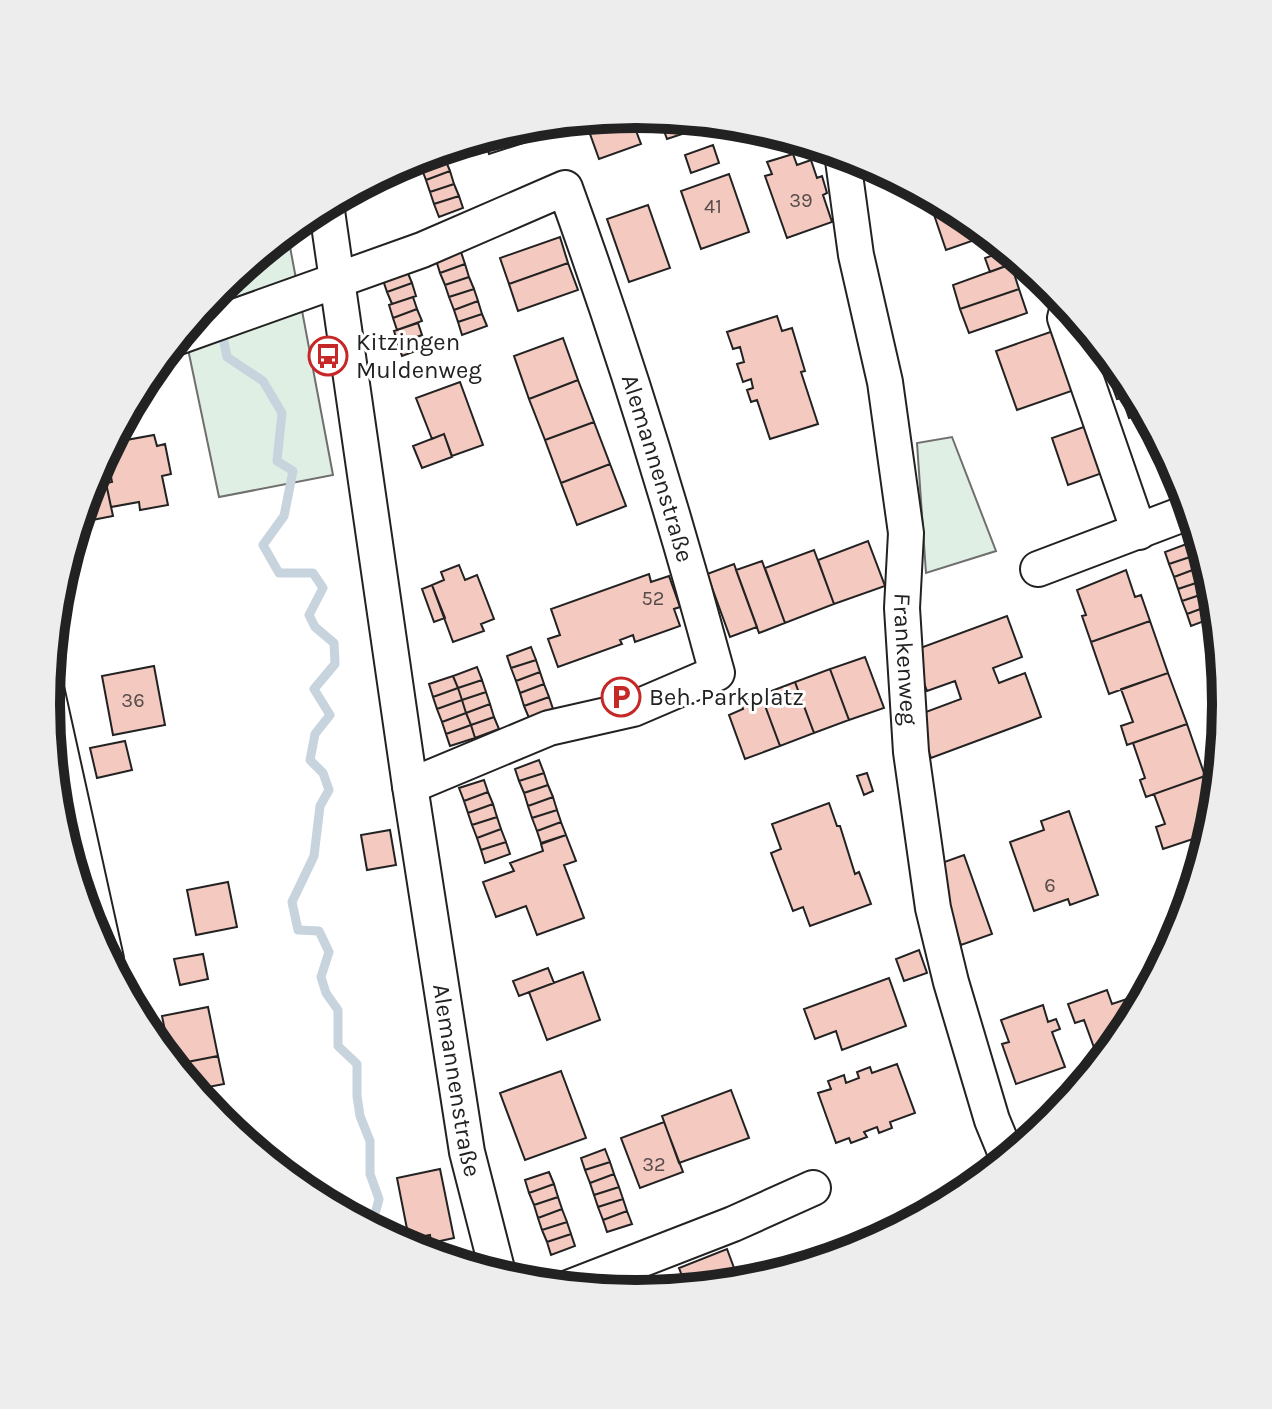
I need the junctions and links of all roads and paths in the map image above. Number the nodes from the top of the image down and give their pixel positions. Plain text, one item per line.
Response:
1 (844, 168) edge
2 (328, 218) edge
3 (339, 282) junction
4 (1066, 322) edge
5 (199, 330) edge
6 (1180, 516) edge
7 (1139, 532) junction
8 (1038, 569) dead end
9 (64, 768) edge
10 (410, 786) junction
11 (90, 887) edge
12 (1003, 1148) edge
13 (813, 1188) dead end
14 (495, 1263) edge
15 (592, 1279) edge

1 - 12 street, Frankenweg
2 - 3 street, Alemannenstraße
3 - 5 street
3 - 10 street, Alemannenstraße
3 - 10 street, Alemannenstraße
4 - 7 street
6 - 7 street
7 - 8 street
9 - 11 street
10 - 14 street, Alemannenstraße
13 - 15 street

